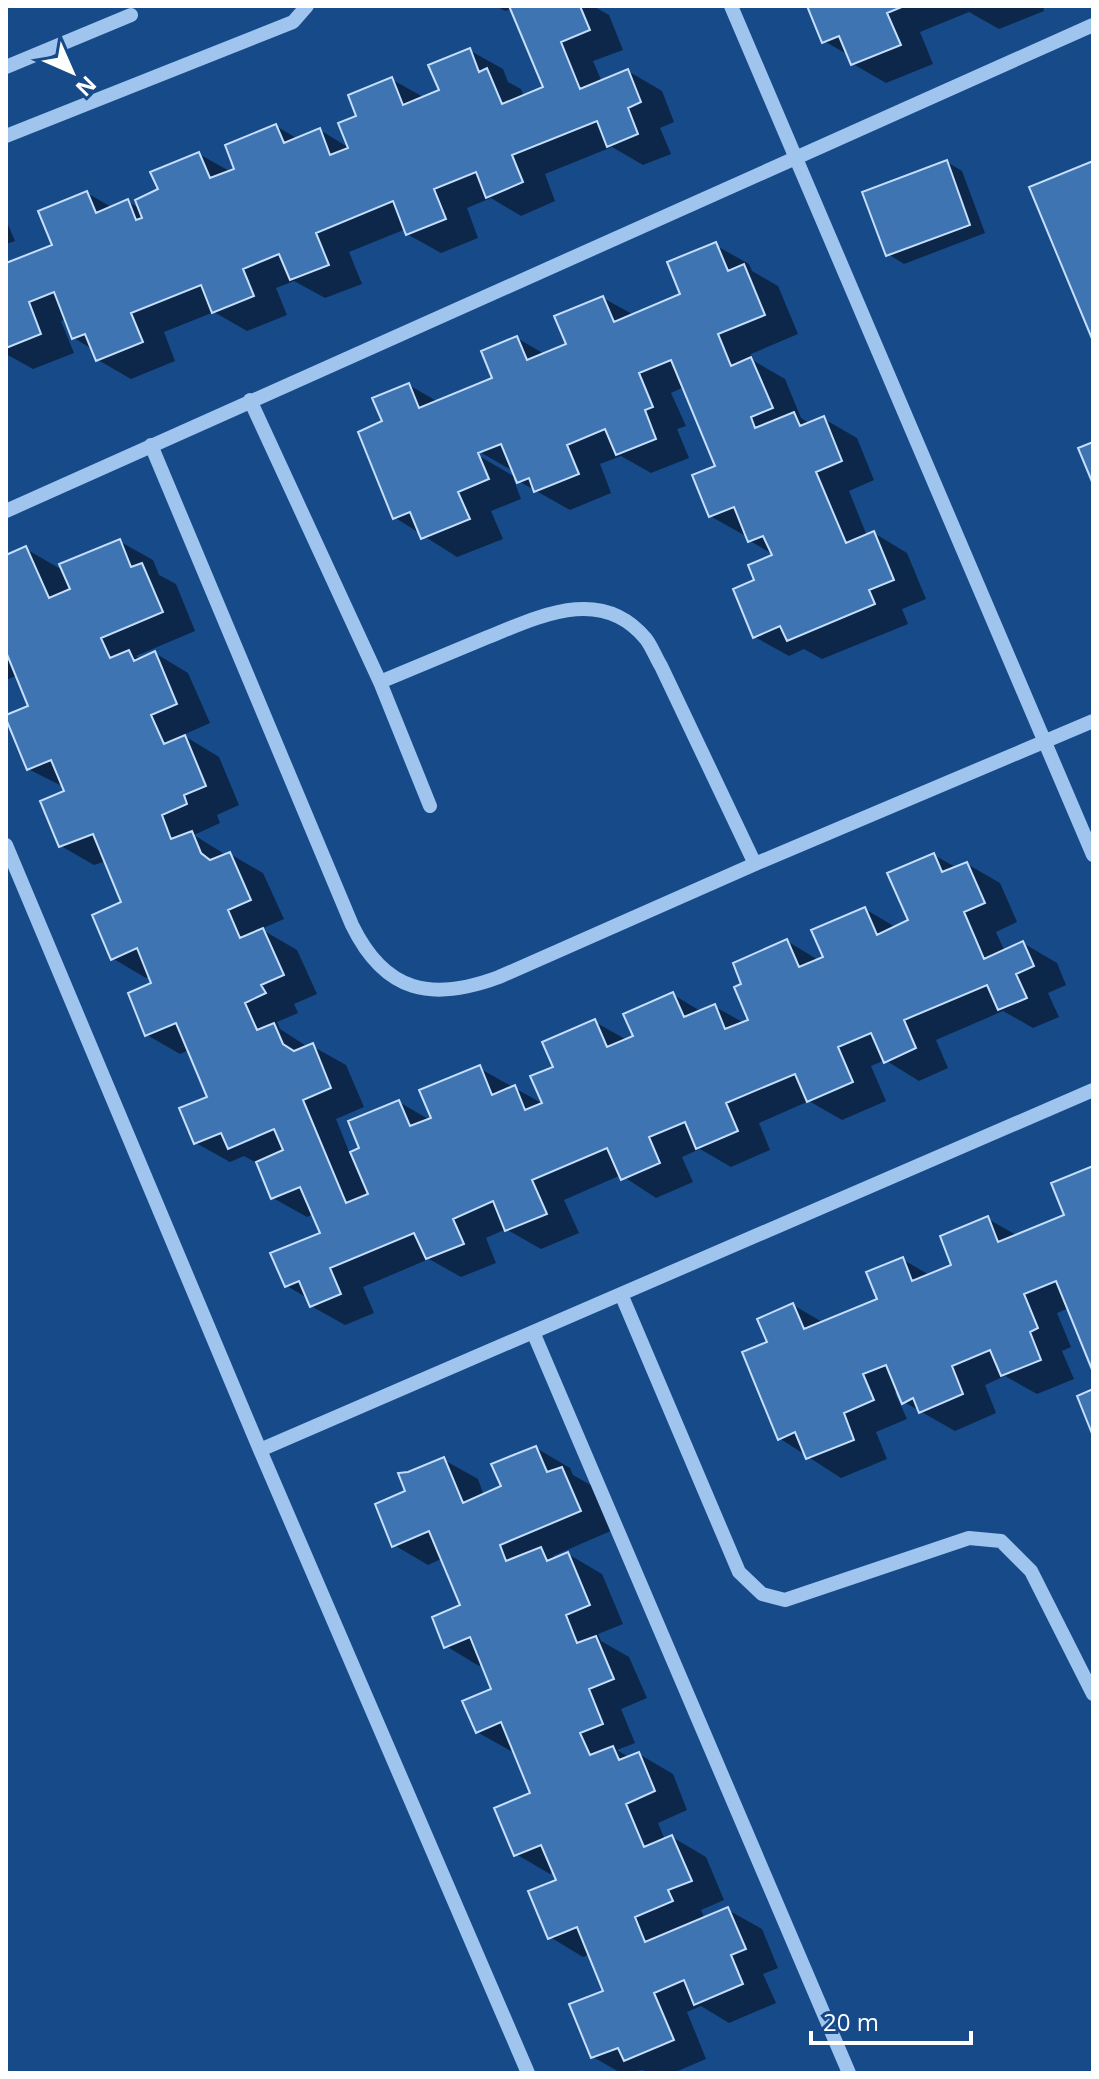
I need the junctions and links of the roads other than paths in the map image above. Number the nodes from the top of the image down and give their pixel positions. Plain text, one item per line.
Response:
1 (307, 6) edge
2 (731, 6) edge
3 (131, 15) dead end
4 (1093, 25) edge
5 (6, 67) edge
6 (6, 136) edge
7 (796, 156) junction
8 (250, 400) junction
9 (151, 445) junction
10 (6, 511) edge
11 (380, 682) junction
12 (1093, 721) edge
13 (1045, 743) junction
14 (430, 806) dead end
15 (6, 845) edge
16 (1093, 855) edge
17 (755, 864) junction
18 (1093, 1090) edge
19 (621, 1294) junction
20 (533, 1332) junction
21 (260, 1450) junction
22 (1093, 1694) edge
23 (528, 2073) edge
24 (849, 2073) edge

1 - 6 street
2 - 7 street
3 - 5 street
4 - 7 street
7 - 8 street
7 - 13 street
8 - 9 street
8 - 11 street
9 - 10 street
9 - 17 street
11 - 14 street
11 - 17 street
12 - 13 street
13 - 16 street
13 - 17 street
15 - 21 street
18 - 19 street
19 - 20 street
19 - 22 street
20 - 21 street
20 - 24 street
21 - 23 street

